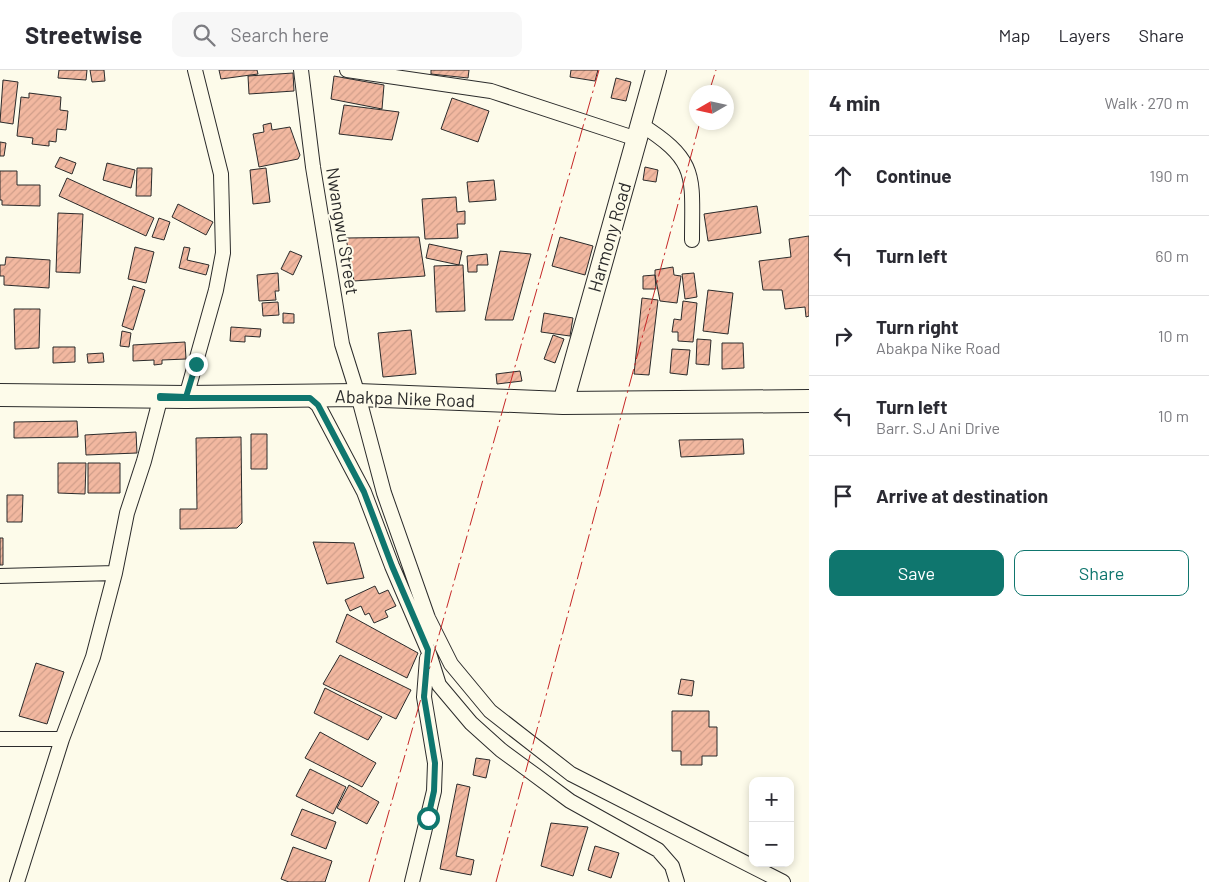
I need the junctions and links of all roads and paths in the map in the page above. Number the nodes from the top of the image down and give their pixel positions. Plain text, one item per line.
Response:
1 (195, 70) edge
2 (301, 70) edge
3 (347, 70) edge
4 (656, 70) edge
5 (638, 131) junction
6 (692, 240) dead end
7 (0, 395) edge
8 (358, 396) junction
9 (160, 397) junction
10 (186, 397) junction
11 (809, 401) edge
12 (563, 403) junction
13 (115, 573) junction
14 (0, 576) edge
15 (428, 650) junction
16 (0, 739) edge
17 (62, 739) junction
18 (17, 882) edge
19 (412, 882) edge
20 (677, 882) edge
21 (783, 882) edge

1 - 10 street
2 - 8 street, Nwangwu Street
3 - 5 street
4 - 5 main road, Harmony Road
5 - 6 street
5 - 12 main road, Harmony Road
7 - 9 main road, Abakpa Nike Road
8 - 10 main road, Abakpa Nike Road
8 - 12 main road, Abakpa Nike Road
8 - 21 street, Nwangwu Street
9 - 10 main road, Abakpa Nike Road
9 - 13 street
9 - 15 street
11 - 12 main road, Abakpa Nike Road
13 - 14 street
13 - 17 street
15 - 19 street
15 - 20 street
16 - 17 street
17 - 18 street

